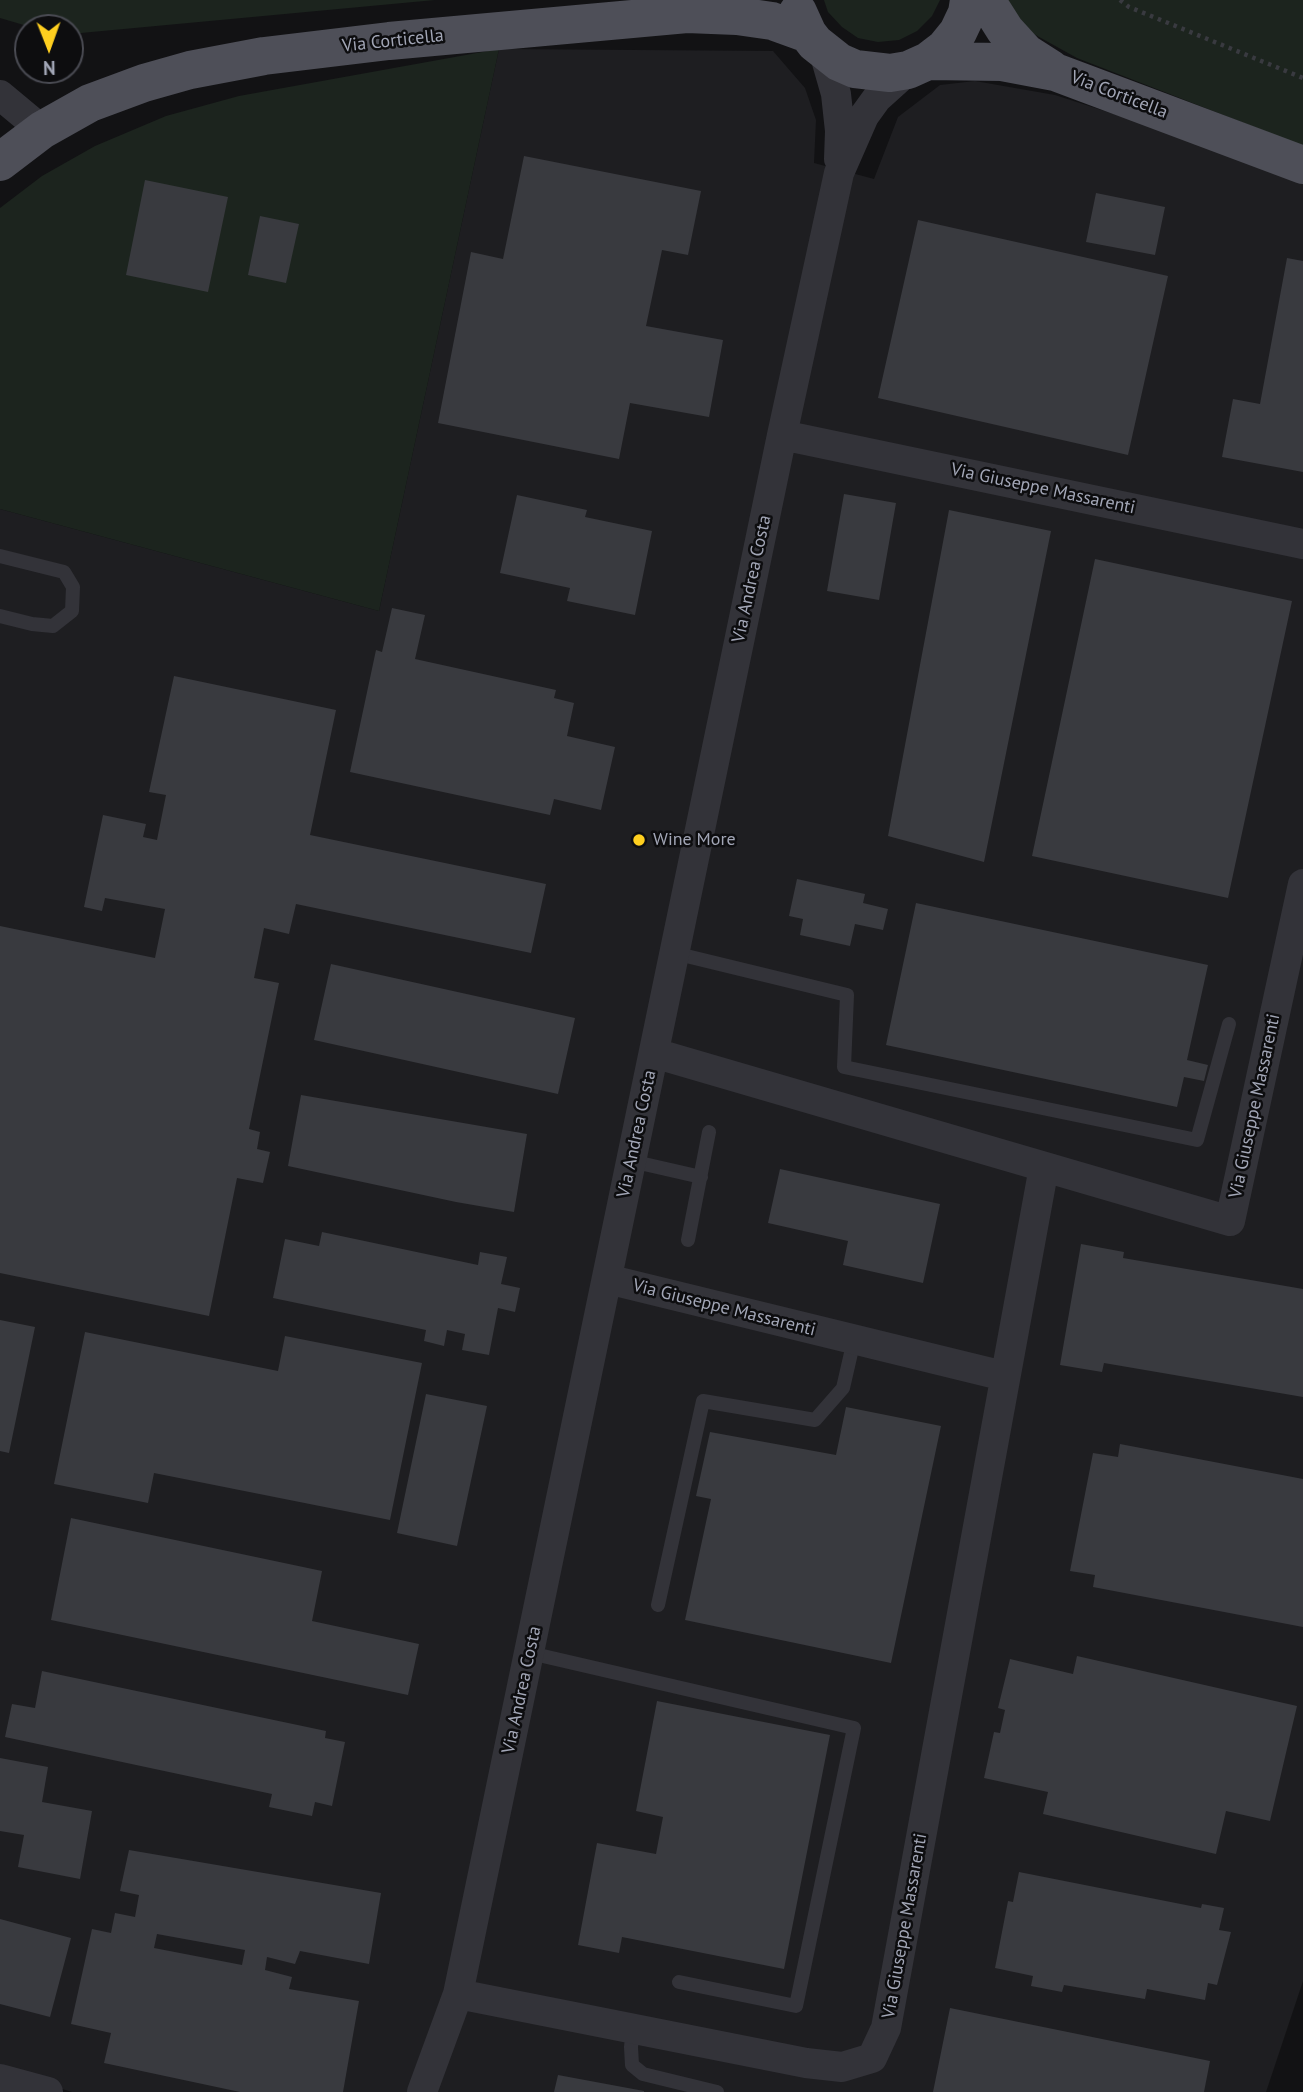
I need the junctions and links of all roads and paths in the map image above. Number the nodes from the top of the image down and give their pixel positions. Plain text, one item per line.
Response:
1 (726, 0) edge
2 (969, 0) edge
3 (986, 0) edge
4 (1119, 0) edge
5 (687, 14) junction
6 (809, 29) edge
7 (918, 65) junction
8 (1055, 72) junction
9 (1303, 78) edge
10 (0, 94) edge
11 (42, 130) junction
12 (0, 162) edge
13 (1303, 164) edge
14 (839, 173) junction
15 (782, 435) junction
16 (1303, 544) edge
17 (2, 554) edge
18 (0, 616) edge
19 (1303, 884) edge
20 (674, 953) junction
21 (1229, 1024) dead end
22 (654, 1053) junction
23 (709, 1132) dead end
24 (631, 1161) junction
25 (1044, 1167) junction
26 (701, 1177) junction
27 (688, 1240) dead end
28 (607, 1279) junction
29 (855, 1340) junction
30 (1004, 1376) junction
31 (658, 1605) dead end
32 (530, 1653) junction
33 (679, 1982) dead end
34 (458, 1994) junction
35 (634, 2029) junction
36 (0, 2078) edge
37 (48, 2092) edge
38 (422, 2092) edge
39 (717, 2092) edge

1 - 5 main road
2 - 7 main road
3 - 8 main road
4 - 9 path
5 - 6 main road, Via Corticella
5 - 11 main road, Via Corticella
6 - 7 main road, Via Corticella
6 - 14 street, Via Andrea Costa
7 - 8 main road, Via Corticella
7 - 14 street, Via Andrea Costa
8 - 13 main road, Via Corticella
10 - 11 street
11 - 12 main road, Via Corticella
14 - 15 street, Via Andrea Costa
15 - 16 street, Via Giuseppe Massarenti
15 - 20 street, Via Andrea Costa
17 - 18 lane
19 - 25 street, Via Giuseppe Massarenti
20 - 21 lane
20 - 22 street, Via Andrea Costa
22 - 24 street, Via Andrea Costa
22 - 25 street, Via Giuseppe Massarenti
23 - 26 lane
24 - 26 lane
24 - 28 street, Via Andrea Costa
25 - 30 street, Via Giuseppe Massarenti
26 - 27 lane
28 - 29 street, Via Giuseppe Massarenti
28 - 32 street, Via Andrea Costa
29 - 30 street, Via Giuseppe Massarenti
29 - 31 lane
30 - 35 street, Via Giuseppe Massarenti
32 - 33 lane
32 - 34 street, Via Andrea Costa
34 - 35 street, Via Giuseppe Massarenti
34 - 38 street, Via Andrea Costa
35 - 39 lane
36 - 37 street

